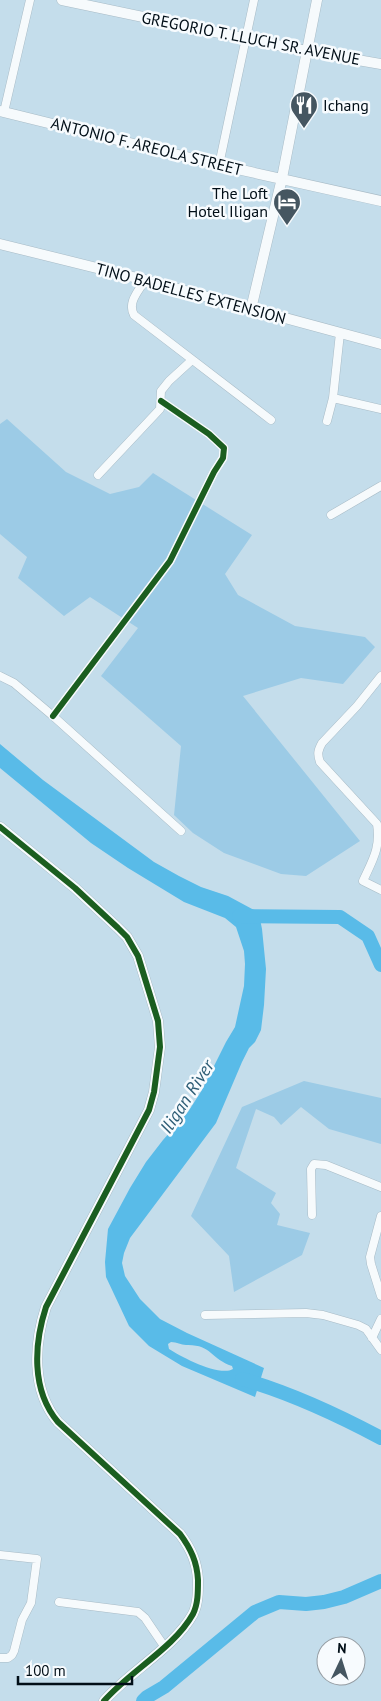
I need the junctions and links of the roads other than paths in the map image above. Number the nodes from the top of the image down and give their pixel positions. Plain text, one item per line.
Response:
1 (30, 0) edge
2 (62, 0) edge
3 (254, 0) edge
4 (317, 0) edge
5 (247, 39) junction
6 (306, 51) junction
7 (381, 64) edge
8 (2, 112) edge
9 (219, 165) junction
10 (282, 178) junction
11 (381, 201) edge
12 (0, 244) edge
13 (145, 280) junction
14 (251, 309) junction
15 (340, 333) junction
16 (381, 344) edge
17 (192, 360) junction
18 (333, 398) junction
19 (161, 400) junction
20 (381, 409) edge
21 (270, 420) dead end
22 (327, 421) dead end
23 (98, 475) dead end
24 (381, 486) edge
25 (331, 515) dead end
26 (0, 676) edge
27 (381, 676) edge
28 (53, 716) junction
29 (0, 827) edge
30 (181, 831) dead end
31 (381, 890) edge
32 (381, 1187) edge
33 (312, 1215) dead end
34 (381, 1216) edge
35 (381, 1296) edge
36 (205, 1315) dead end
37 (381, 1318) edge
38 (372, 1338) junction
39 (381, 1350) edge
40 (0, 1555) edge
41 (59, 1602) dead end
42 (164, 1646) junction
43 (0, 1658) edge
44 (104, 1701) edge

1 - 8 street
2 - 5 street, GREGORIO T. LLUCH SR. AVENUE
3 - 5 street
4 - 6 street
5 - 6 street, GREGORIO T. LLUCH SR. AVENUE
5 - 9 street
6 - 7 street, GREGORIO T. LLUCH SR. AVENUE
6 - 10 street
8 - 9 street, ANTONIO F. AREOLA STREET
9 - 10 street, ANTONIO F. AREOLA STREET
10 - 11 street, ANTONIO F. AREOLA STREET
10 - 14 street
12 - 13 street, TINO BADELLES EXTENSION
13 - 14 street, TINO BADELLES EXTENSION
13 - 17 street
14 - 15 street, TINO BADELLES EXTENSION
15 - 16 street, TINO BADELLES EXTENSION
15 - 18 street
17 - 19 street
17 - 21 street
18 - 20 street
18 - 22 street
19 - 23 street
19 - 28 street
24 - 25 street
26 - 28 street
27 - 31 street
28 - 30 street
29 - 42 street
32 - 33 street
34 - 35 street
36 - 38 street
37 - 38 street
38 - 39 street
40 - 43 street
41 - 42 street
42 - 44 street

